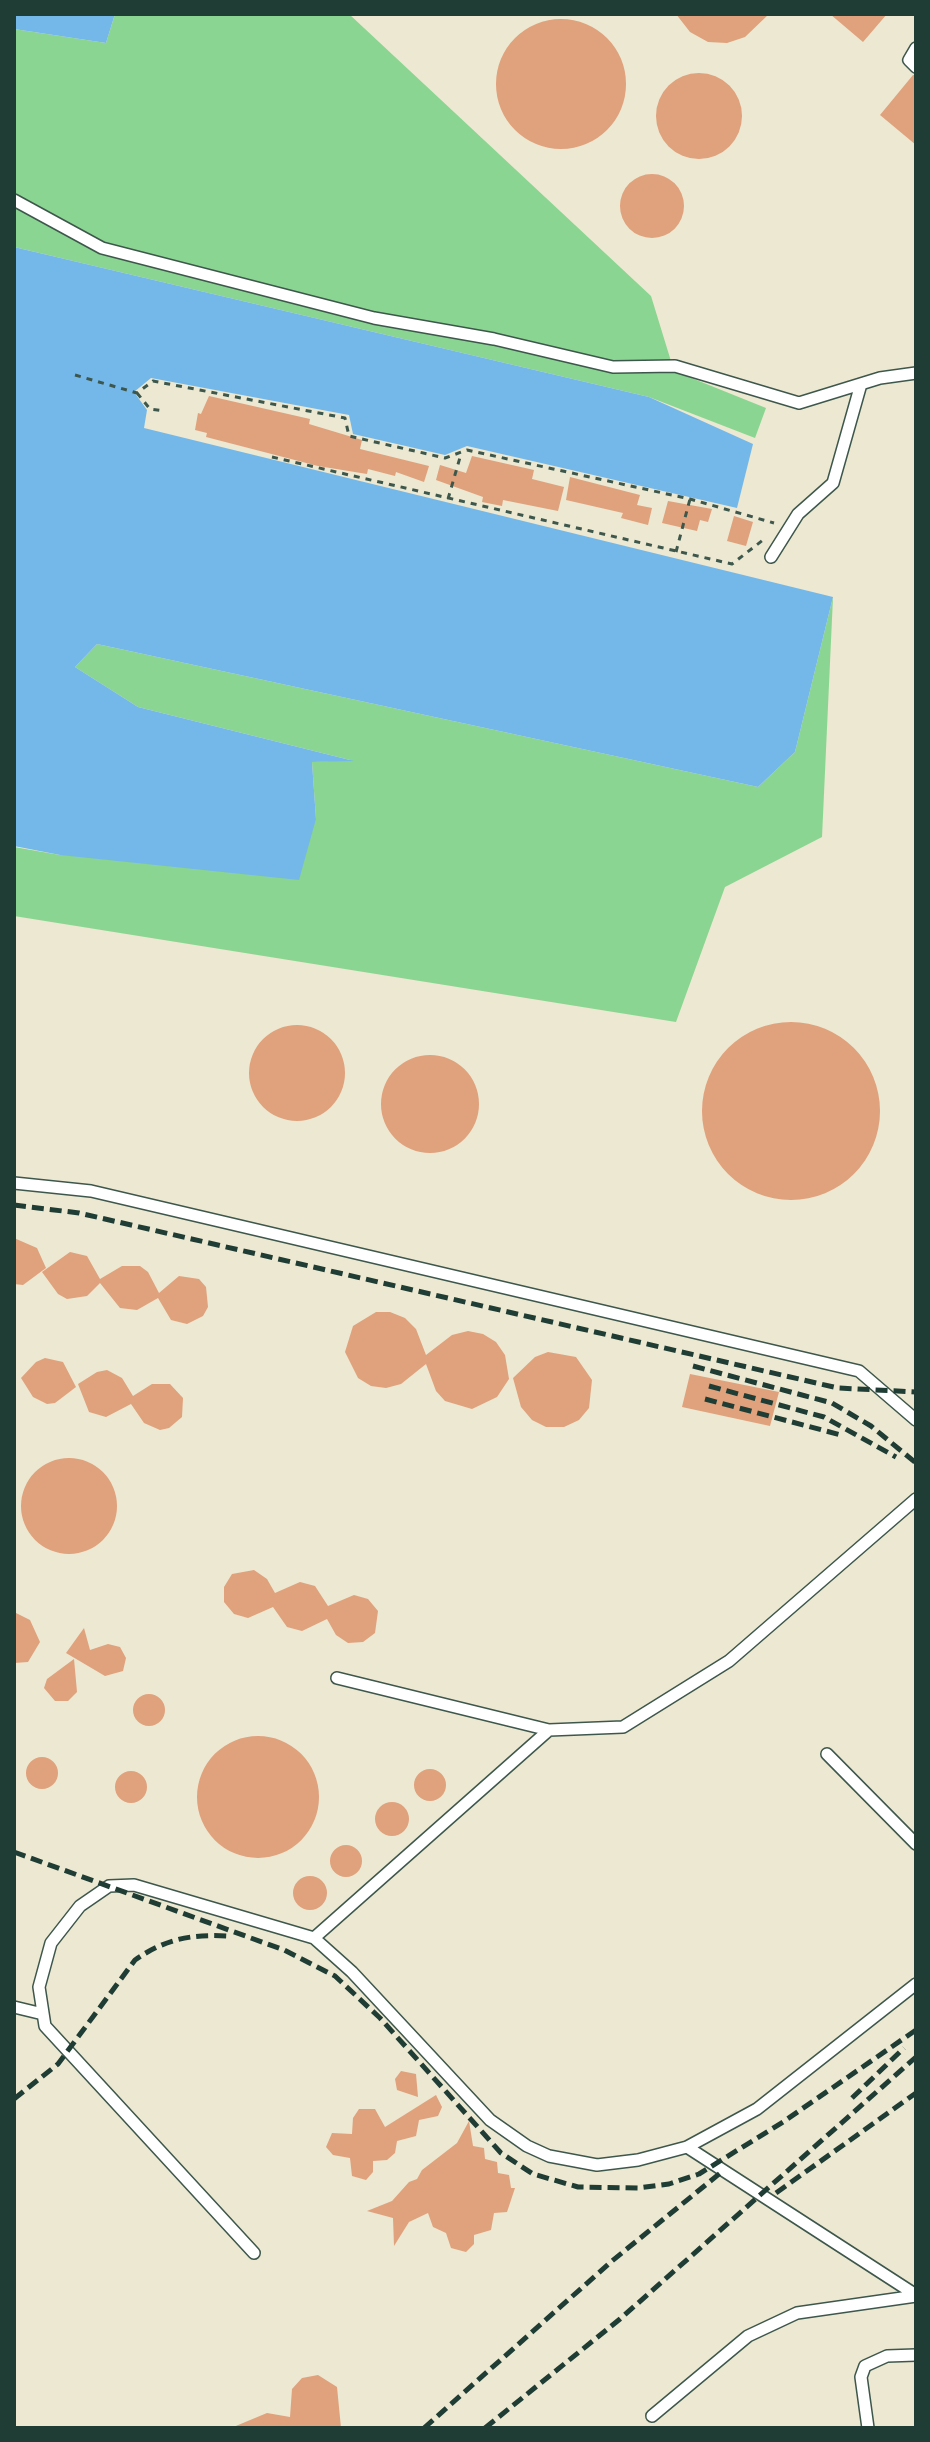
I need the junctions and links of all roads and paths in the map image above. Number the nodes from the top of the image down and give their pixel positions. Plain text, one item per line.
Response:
1 (916, 48) edge
2 (916, 67) edge
3 (14, 200) edge
4 (916, 373) edge
5 (75, 375) dead end
6 (861, 384) junction
7 (137, 393) junction
8 (164, 411) dead end
9 (461, 454) junction
10 (272, 457) dead end
11 (448, 499) junction
12 (690, 499) junction
13 (790, 527) junction
14 (778, 545) junction
15 (676, 552) junction
16 (771, 557) dead end
17 (14, 1183) edge
18 (916, 1420) edge
19 (916, 1499) edge
20 (337, 1678) dead end
21 (549, 1730) junction
22 (827, 1754) dead end
23 (916, 1844) edge
24 (314, 1938) junction
25 (916, 1984) edge
26 (14, 2007) edge
27 (43, 2014) junction
28 (687, 2147) junction
29 (254, 2253) dead end
30 (916, 2295) edge
31 (916, 2355) edge
32 (652, 2416) dead end
33 (868, 2428) edge

1 - 2 lane
3 - 6 lane
4 - 6 lane
5 - 7 path
6 - 13 lane
7 - 8 path
7 - 9 path
9 - 11 path
9 - 12 path
10 - 11 path
11 - 15 path
12 - 13 path
12 - 15 path
13 - 14 lane
14 - 15 path
14 - 16 lane
17 - 18 lane
19 - 21 lane
20 - 21 lane
21 - 24 lane
22 - 23 lane
24 - 27 lane
24 - 28 lane
25 - 28 lane
26 - 27 lane
27 - 29 lane
28 - 30 lane
30 - 32 lane
31 - 33 lane

